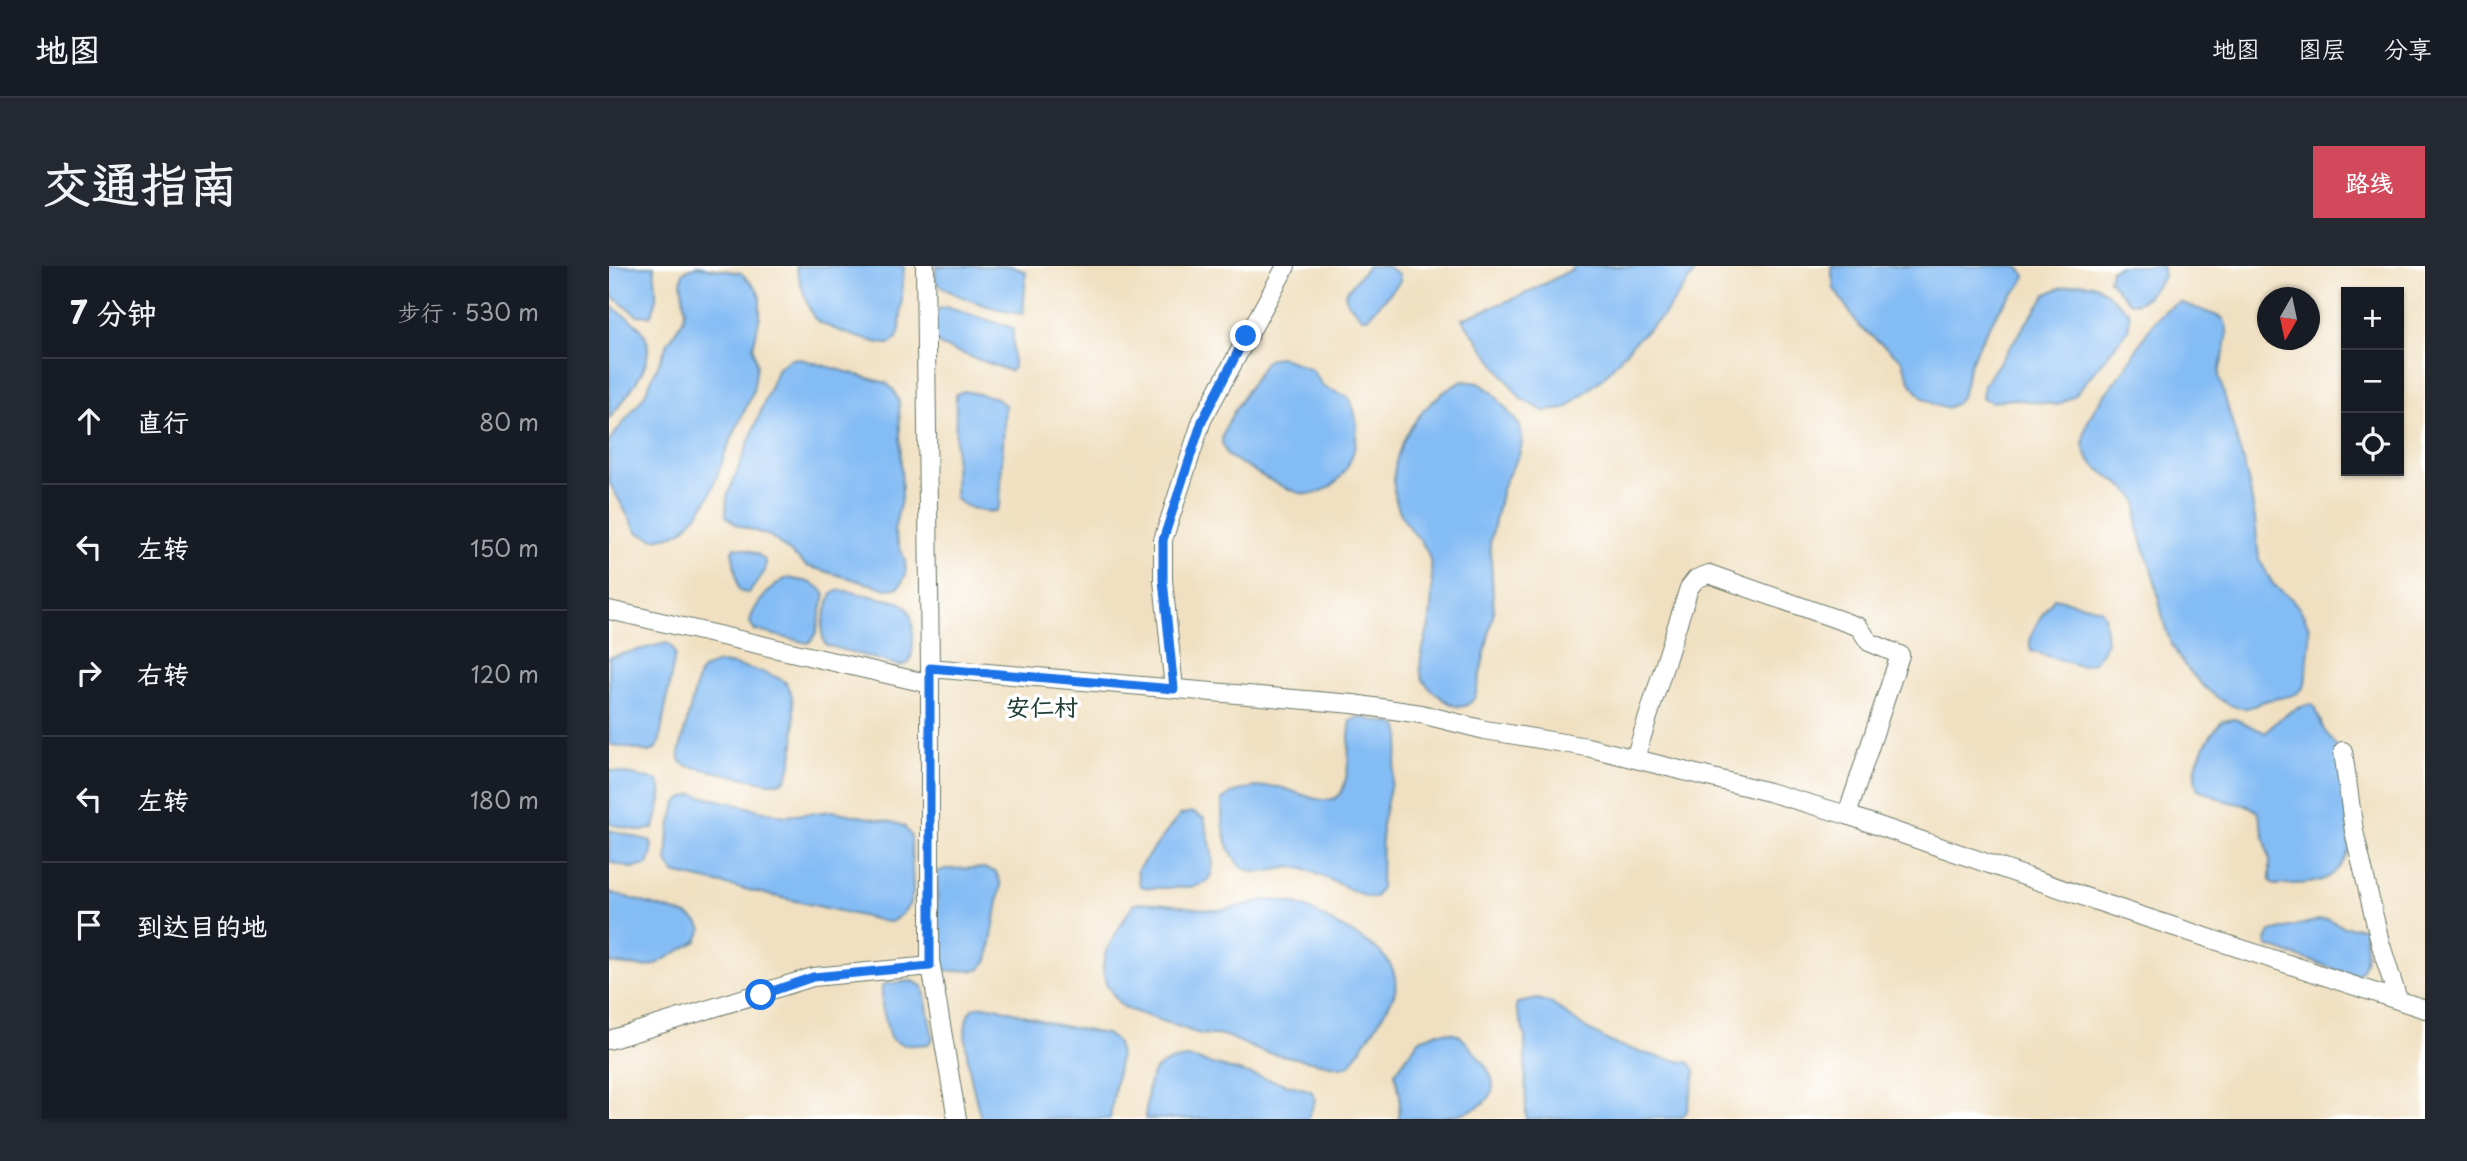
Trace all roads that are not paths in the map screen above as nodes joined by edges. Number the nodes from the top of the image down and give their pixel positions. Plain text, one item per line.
1 (925, 266) edge
2 (1286, 266) edge
3 (609, 610) edge
4 (930, 676) junction
5 (1174, 689) junction
6 (2343, 751) dead end
7 (1635, 758) junction
8 (1847, 815) junction
9 (930, 966) junction
10 (2398, 1000) junction
11 (2425, 1009) edge
12 (609, 1040) edge
13 (957, 1119) edge

1 - 4 street
2 - 5 street
3 - 4 street
4 - 5 street
4 - 9 street
5 - 7 street
6 - 10 street
7 - 8 street
7 - 8 street
8 - 10 street
9 - 12 street
9 - 13 street
10 - 11 street

